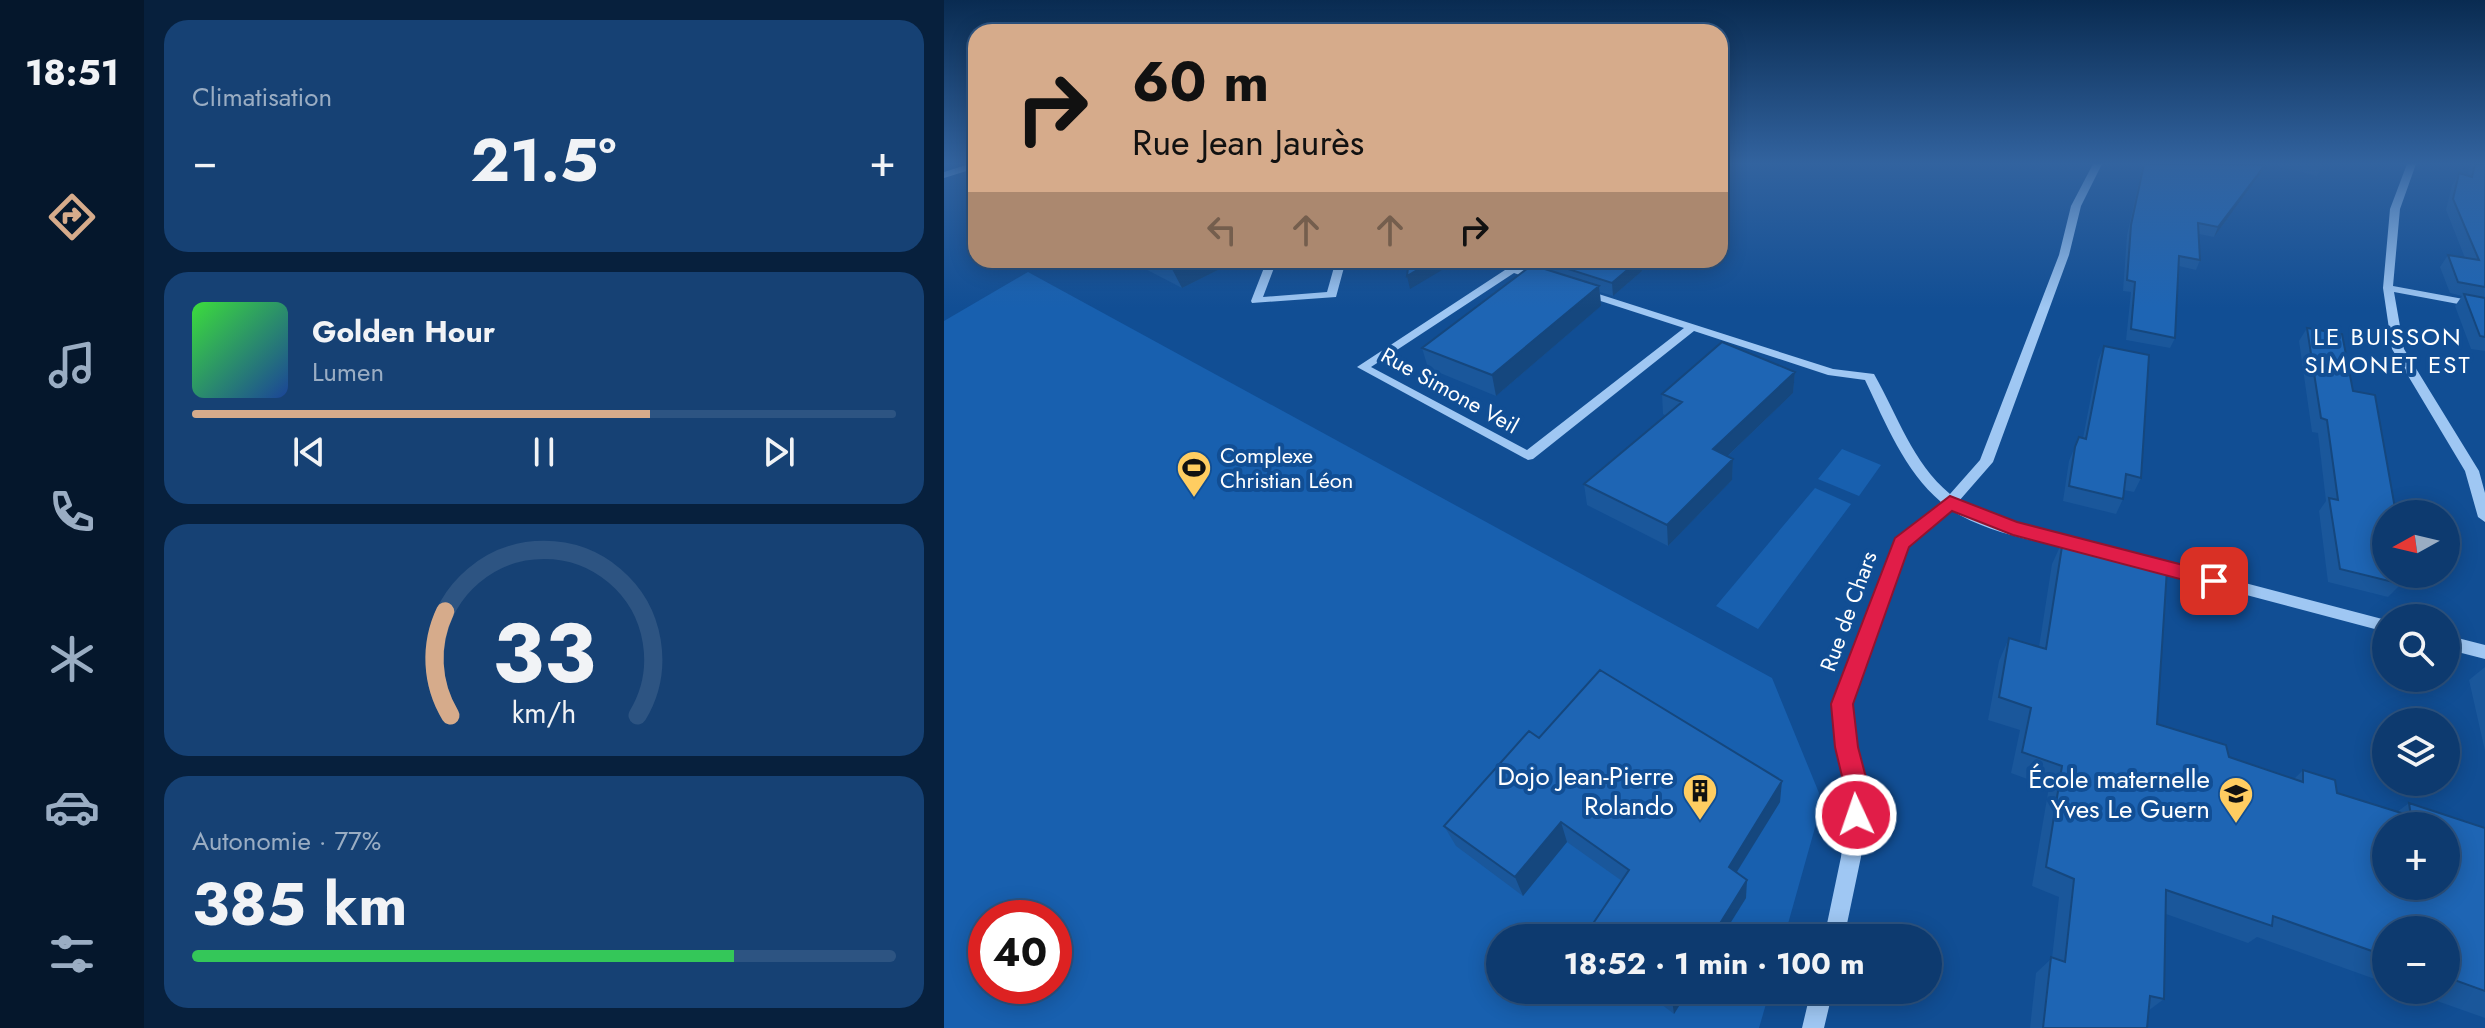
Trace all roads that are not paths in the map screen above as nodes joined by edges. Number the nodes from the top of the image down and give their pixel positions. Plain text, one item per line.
1 (2075, 212) edge
2 (2395, 212) edge
3 (1269, 268) edge
4 (1339, 268) edge
5 (1509, 268) edge
6 (1512, 270) junction
7 (1557, 284) edge
8 (2388, 288) junction
9 (1572, 289) edge
10 (2485, 306) edge
11 (1693, 327) junction
12 (2479, 473) edge
13 (1950, 503) junction
14 (2485, 517) edge
15 (2372, 622) edge
16 (2460, 646) edge
17 (2485, 652) edge
18 (1837, 924) edge
19 (1819, 1004) edge
20 (1813, 1028) edge

1 - 13 street, Rue de Chars
2 - 8 street
3 - 4 street
5 - 6 street
6 - 7 street
6 - 11 street, Rue Simone Veil
8 - 10 street
8 - 12 street
9 - 11 street
11 - 13 street
12 - 14 street
13 - 15 street
13 - 18 street, Rue de Chars
16 - 17 street
19 - 20 street

